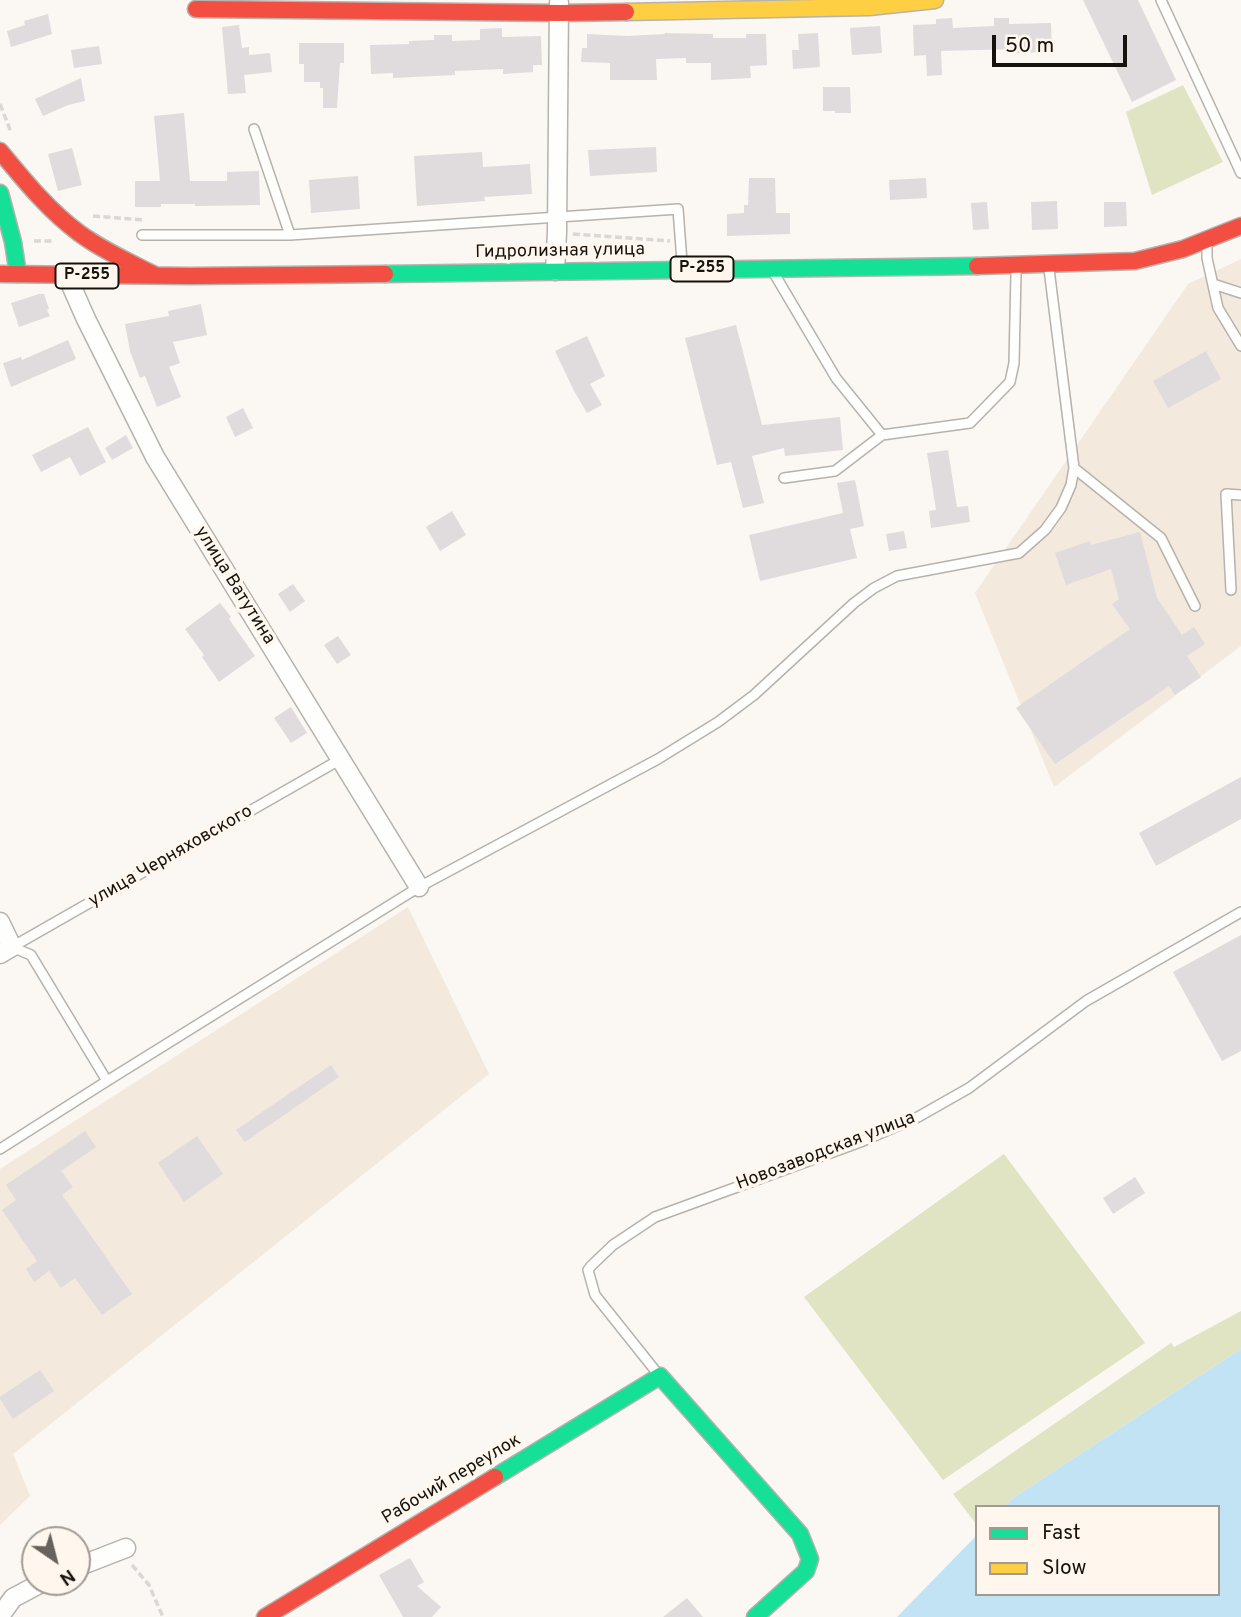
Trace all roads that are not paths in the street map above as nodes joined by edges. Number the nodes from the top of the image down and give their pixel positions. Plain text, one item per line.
1 (935, 0) edge
2 (1161, 0) edge
3 (559, 6) edge
4 (196, 9) dead end
5 (254, 129) dead end
6 (0, 150) edge
7 (1241, 173) edge
8 (0, 193) edge
9 (557, 225) junction
10 (1241, 226) edge
11 (142, 235) dead end
12 (290, 235) junction
13 (1207, 240) junction
14 (1048, 264) junction
15 (1016, 266) junction
16 (771, 268) junction
17 (683, 270) junction
18 (555, 271) junction
19 (0, 274) edge
20 (18, 274) junction
21 (67, 276) junction
22 (156, 276) junction
23 (1213, 284) junction
24 (1241, 292) edge
25 (1241, 346) edge
26 (882, 435) junction
27 (1074, 468) junction
28 (783, 478) dead end
29 (1241, 495) edge
30 (1231, 590) dead end
31 (1195, 606) dead end
32 (341, 760) junction
33 (419, 887) junction
34 (1241, 912) edge
35 (0, 922) edge
36 (6, 951) edge
37 (107, 1081) junction
38 (0, 1149) edge
39 (660, 1376) junction
40 (123, 1549) road end
41 (91, 1562) edge
42 (21, 1594) edge
43 (0, 1615) edge
44 (265, 1617) edge
45 (755, 1617) edge

1 - 3 main road
2 - 7 lane
3 - 4 main road
3 - 9 street
5 - 12 lane
6 - 22 main road
8 - 20 main road
9 - 12 lane
9 - 17 lane
9 - 18 street
10 - 13 main road, Гидролизная улица / Р-255
11 - 12 lane
13 - 14 main road, Гидролизная улица / Р-255
13 - 23 lane
14 - 15 main road, Гидролизная улица / Р-255
14 - 27 lane
15 - 16 main road, Гидролизная улица / Р-255
15 - 26 lane
16 - 17 main road, Гидролизная улица / Р-255
16 - 26 lane
17 - 18 main road, Гидролизная улица / Р-255
18 - 22 main road, Гидролизная улица / Р-255
19 - 20 main road, Гидролизная улица / Р-255
20 - 21 main road, Гидролизная улица / Р-255
21 - 22 main road, Гидролизная улица / Р-255
21 - 32 street, улица Ватутина
23 - 24 lane
23 - 25 lane
26 - 28 lane
27 - 31 lane
27 - 33 lane
29 - 30 lane
32 - 33 street, улица Ватутина
32 - 36 lane, улица Черняховского
33 - 37 lane
34 - 39 lane, Новозаводская улица
35 - 36 street
36 - 37 lane
37 - 38 lane
39 - 44 main road, Рабочий переулок
39 - 45 main road
40 - 41 street
42 - 43 street

